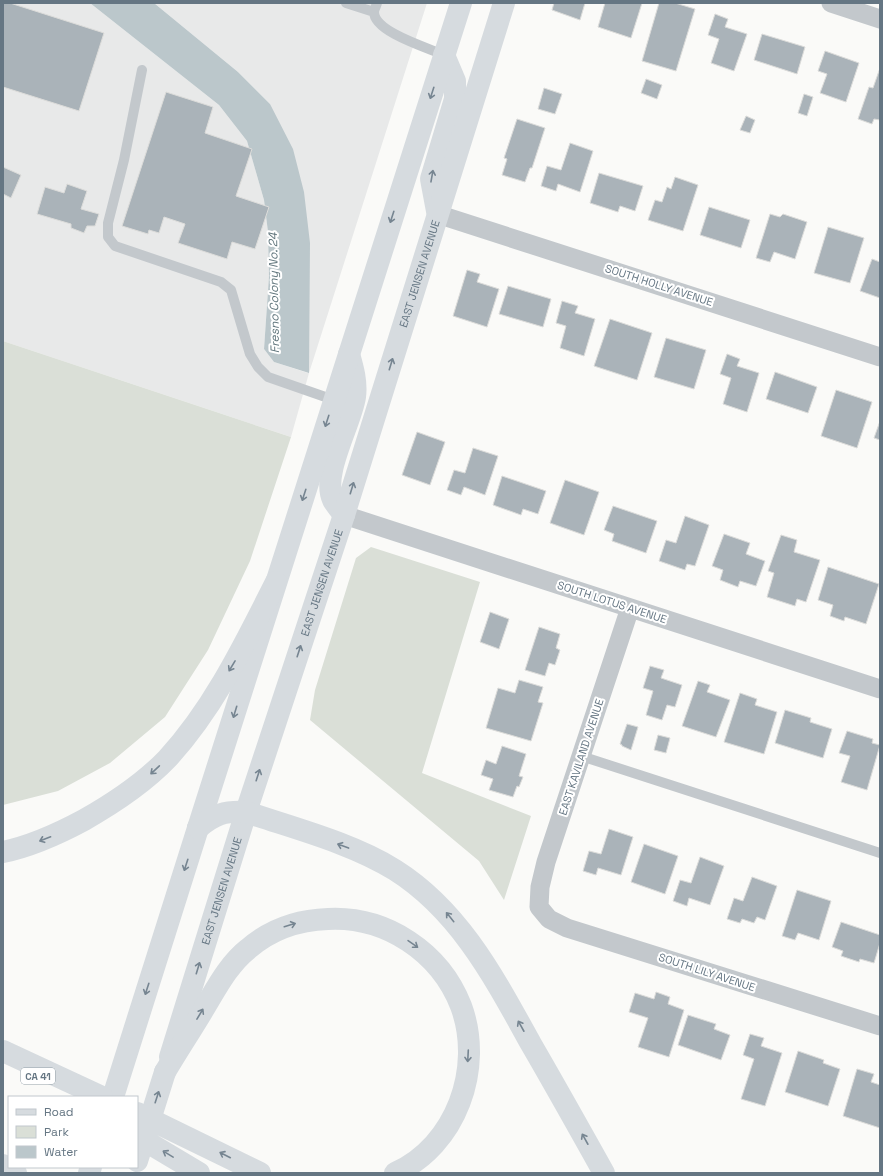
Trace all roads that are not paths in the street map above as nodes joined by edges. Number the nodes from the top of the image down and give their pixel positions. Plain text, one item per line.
1 (346, 3) edge
2 (461, 3) edge
3 (504, 3) edge
4 (831, 3) edge
5 (376, 7) edge
6 (880, 19) edge
7 (444, 55) junction
8 (142, 70) dead end
9 (437, 214) junction
10 (348, 353) junction
11 (880, 357) edge
12 (334, 400) junction
13 (344, 515) junction
14 (276, 582) junction
15 (630, 608) junction
16 (880, 690) edge
17 (582, 756) junction
18 (246, 812) junction
19 (198, 828) junction
20 (3, 852) edge
21 (880, 853) edge
22 (539, 907) joint
23 (880, 1026) edge
24 (3, 1051) edge
25 (3, 1055) edge
26 (165, 1072) junction
27 (71, 1096) edge
28 (100, 1096) edge
29 (113, 1096) edge
30 (138, 1113) edge
31 (138, 1137) edge
32 (138, 1158) edge
33 (3, 1165) edge
34 (16, 1173) edge
35 (198, 1173) edge
36 (260, 1173) edge
37 (395, 1173) edge
38 (604, 1173) edge

1 - 5 lane
2 - 7 main road
3 - 9 main road, EAST JENSEN AVENUE
4 - 6 street
5 - 7 lane
9 -> 7 main road
7 -> 10 main road
8 - 12 lane
9 - 11 street, SOUTH HOLLY AVENUE
13 -> 9 main road, EAST JENSEN AVENUE
10 - 12 main road
10 - 13 main road
12 -> 14 main road
13 - 15 street, SOUTH LOTUS AVENUE
18 -> 13 main road, EAST JENSEN AVENUE
14 -> 19 main road
14 -> 20 main road
15 - 16 street, SOUTH LOTUS AVENUE
15 - 17 street, EAST KAVILAND AVENUE
17 - 21 lane
17 - 22 street, EAST KAVILAND AVENUE
18 - 19 main road
26 -> 18 main road, EAST JENSEN AVENUE
38 -> 18 main road
19 -> 29 main road
22 - 23 street, SOUTH LILY AVENUE
24 - 28 main road
25 - 27 main road, CA 41
32 -> 26 main road, EAST JENSEN AVENUE
26 -> 37 main road
36 -> 30 main road
35 -> 31 main road
33 - 34 main road

